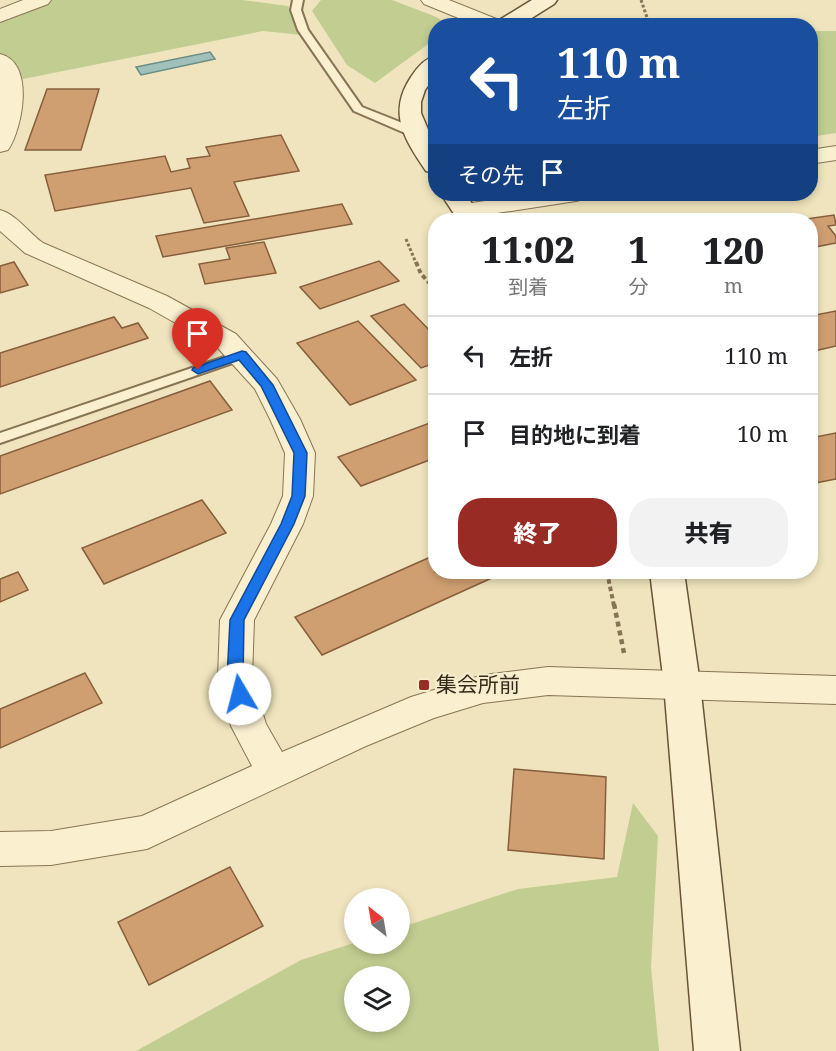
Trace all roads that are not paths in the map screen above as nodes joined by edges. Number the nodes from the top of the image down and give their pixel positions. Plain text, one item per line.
1 (41, 0) edge
2 (298, 0) edge
3 (430, 0) edge
4 (547, 0) edge
5 (0, 16) edge
6 (476, 18) edge
7 (517, 18) edge
8 (0, 60) edge
9 (428, 70) edge
10 (416, 133) junction
11 (0, 146) edge
12 (836, 153) edge
13 (428, 154) edge
14 (818, 156) edge
15 (520, 201) edge
16 (463, 208) edge
17 (0, 217) edge
18 (242, 355) junction
19 (0, 438) edge
20 (668, 579) edge
21 (682, 684) junction
22 (836, 690) edge
23 (274, 771) junction
24 (0, 849) edge
25 (717, 1051) edge

1 - 5 street
2 - 10 lane
3 - 6 street
4 - 7 street
8 - 11 street
9 - 10 street
10 - 13 street
12 - 14 street
15 - 16 street
17 - 18 street
18 - 19 lane
18 - 23 street
20 - 21 street
21 - 22 street
21 - 23 street
21 - 25 street
23 - 24 street

